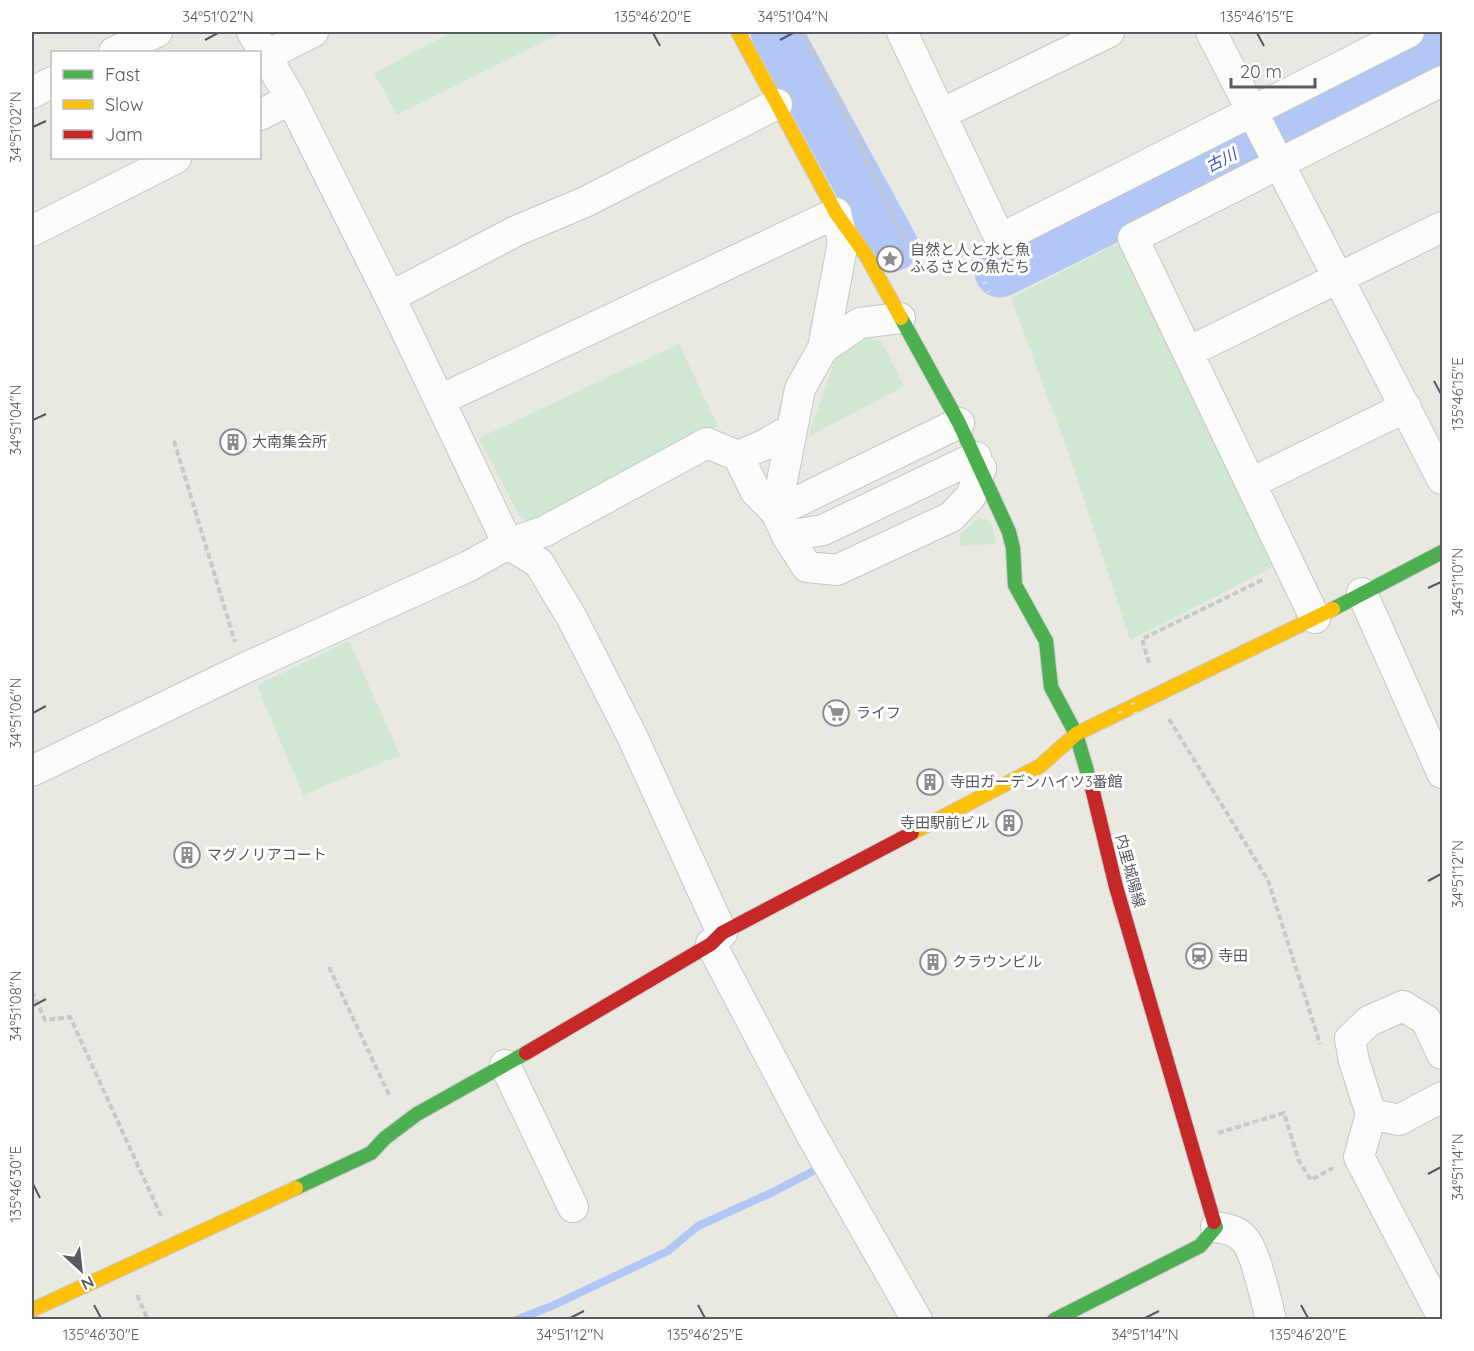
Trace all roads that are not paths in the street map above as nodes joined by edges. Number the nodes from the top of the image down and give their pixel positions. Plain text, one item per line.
1 (157, 32) edge
2 (313, 32) edge
3 (738, 32) edge
4 (902, 32) edge
5 (1109, 32) edge
6 (1211, 32) edge
7 (1409, 32) edge
8 (260, 43) edge
9 (116, 51) edge
10 (1443, 81) edge
11 (51, 83) edge
12 (32, 93) edge
13 (291, 99) junction
14 (777, 105) junction
15 (1252, 111) junction
16 (261, 114) edge
17 (940, 114) junction
18 (174, 159) edge
19 (1279, 163) junction
20 (836, 213) junction
21 (1443, 227) edge
22 (32, 231) edge
23 (1339, 278) junction
24 (390, 297) junction
25 (900, 318) junction
26 (823, 348) junction
27 (1188, 352) junction
28 (440, 400) junction
29 (1406, 407) junction
30 (959, 423) junction
31 (792, 429) junction
32 (738, 456) junction
33 (979, 463) junction
34 (1443, 480) edge
35 (1251, 483) junction
36 (782, 524) junction
37 (508, 544) junction
38 (1443, 552) edge
39 (1362, 593) junction
40 (1315, 618) junction
41 (1076, 734) junction
42 (32, 771) edge
43 (1443, 773) edge
44 (716, 939) junction
45 (1443, 1054) edge
46 (505, 1065) junction
47 (1443, 1097) edge
48 (1371, 1114) junction
49 (573, 1207) dead end
50 (1216, 1227) junction
51 (32, 1310) edge
52 (1443, 1316) edge
53 (917, 1320) edge
54 (1054, 1320) edge
55 (1271, 1320) edge

1 - 9 street
2 - 8 street
3 - 14 street, 内里城陽線
4 - 17 street
5 - 17 street
6 - 15 street
7 - 15 street
8 - 13 street
10 - 19 street
11 - 12 street
13 - 16 street
13 - 24 street
14 - 20 street, 内里城陽線
14 - 24 street
15 - 17 street
15 - 19 street
18 - 22 street
19 - 23 street
19 - 27 street
20 - 25 street, 内里城陽線
20 - 26 street
20 - 28 street
21 - 23 street
23 - 27 street
23 - 29 street
24 - 28 street
25 - 26 street
25 - 30 street, 内里城陽線
26 - 31 street
27 - 35 street
28 - 37 street
29 - 34 street
29 - 35 street
30 - 33 street, 内里城陽線
30 - 36 street
31 - 32 street
31 - 36 street
32 - 36 street
32 - 37 street
33 - 36 street
33 - 36 street
33 - 41 street, 内里城陽線
35 - 40 street
37 - 42 street
37 - 44 street
38 - 39 street
39 - 40 street
39 - 43 street
40 - 41 street
41 - 44 street
41 - 50 street, 内里城陽線
44 - 46 street
44 - 53 street
45 - 48 street
46 - 49 street
46 - 51 street
47 - 48 street
48 - 52 street
50 - 54 street
50 - 55 street

